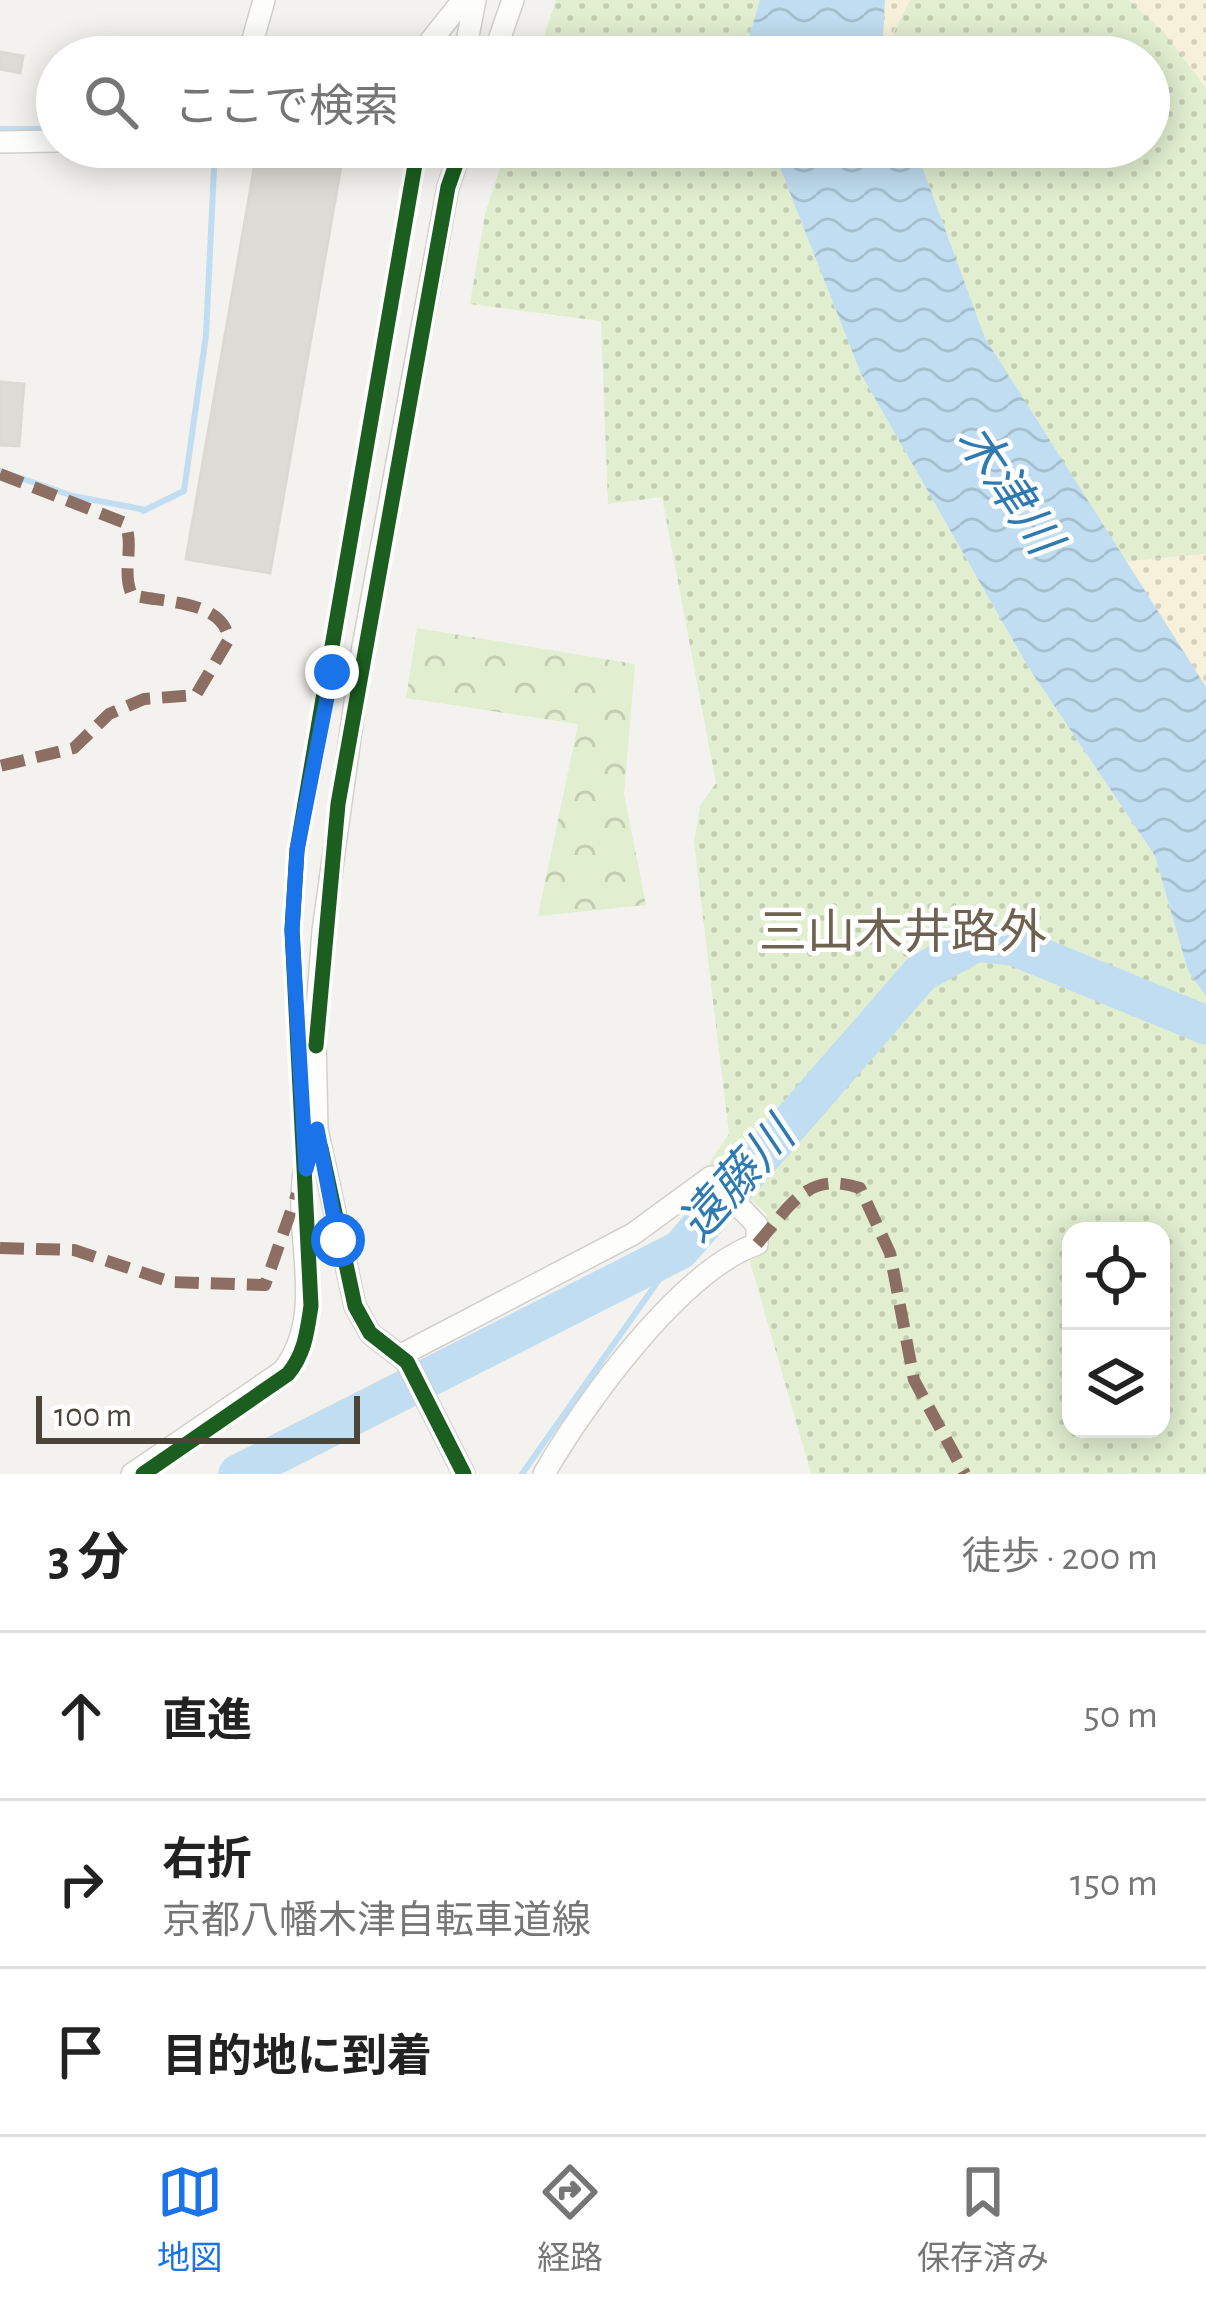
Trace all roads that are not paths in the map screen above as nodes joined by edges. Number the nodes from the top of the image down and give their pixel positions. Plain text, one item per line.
1 (264, 0) edge
2 (463, 0) edge
3 (475, 0) edge
4 (513, 0) edge
5 (254, 36) edge
6 (435, 36) edge
7 (468, 36) edge
8 (501, 36) edge
9 (36, 141) edge
10 (0, 142) edge
11 (449, 168) edge
12 (455, 168) edge
13 (448, 187) junction
14 (317, 1129) junction
15 (401, 1354) junction
16 (132, 1474) edge
17 (464, 1474) edge
18 (544, 1474) edge

1 - 5 street
2 - 6 street
3 - 7 street
4 - 8 street
9 - 10 street
11 - 13 street
12 - 13 street
13 - 14 street
14 - 15 street
14 - 16 street
15 - 17 street
15 - 18 street

